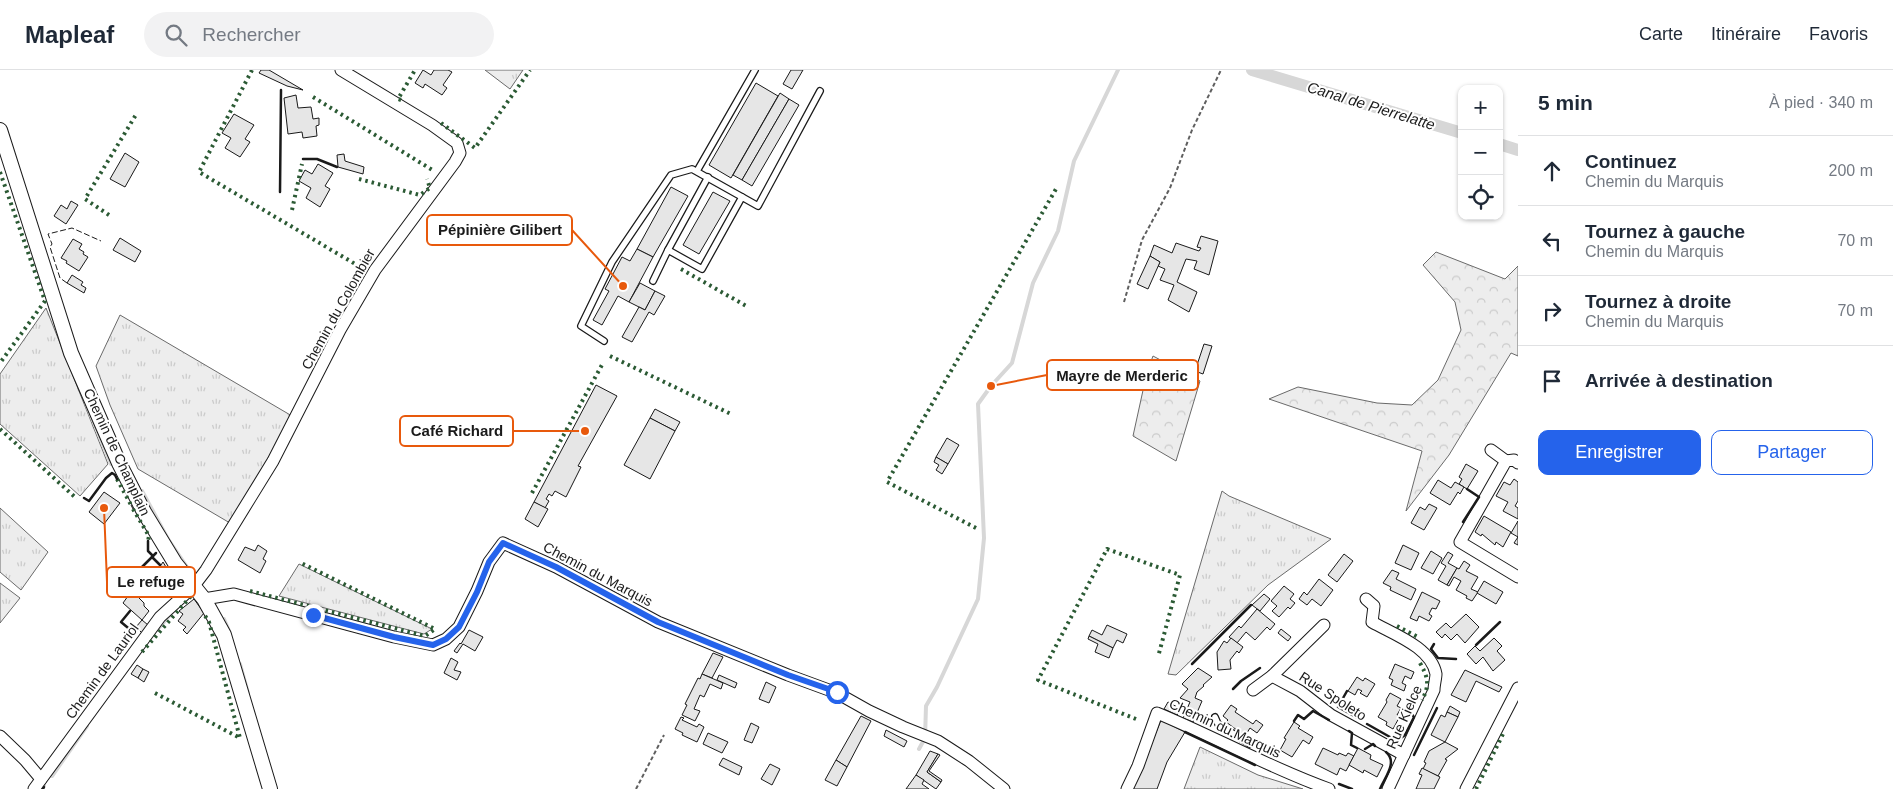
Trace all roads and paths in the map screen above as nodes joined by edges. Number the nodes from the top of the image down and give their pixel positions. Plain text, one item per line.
1 (342, 70) edge
2 (755, 70) edge
3 (1221, 70) edge
4 (820, 91) dead end
5 (0, 130) edge
6 (697, 171) junction
7 (708, 178) junction
8 (742, 197) junction
9 (668, 250) junction
10 (653, 281) dead end
11 (1124, 302) dead end
12 (604, 341) dead end
13 (1491, 450) dead end
14 (1512, 462) edge
15 (1518, 577) edge
16 (193, 587) junction
17 (204, 599) junction
18 (1366, 600) dead end
19 (1324, 625) dead end
20 (1272, 676) junction
21 (1253, 690) dead end
22 (1517, 691) edge
23 (1216, 717) dead end
24 (664, 735) dead end
25 (0, 736) edge
26 (1250, 744) dead end
27 (1404, 755) junction
28 (41, 779) junction
29 (34, 789) edge
30 (270, 789) edge
31 (636, 789) edge
32 (1004, 789) edge
33 (1127, 789) edge
34 (1329, 789) edge
35 (1388, 789) edge
36 (1466, 789) edge

1 - 16 street, Chemin du Colombier
2 - 6 lane
3 - 11 path
4 - 8 lane
5 - 16 street, Chemin de Champlain
6 - 7 lane
6 - 12 lane
7 - 8 lane
7 - 9 lane
8 - 9 lane
9 - 10 lane
13 - 14 street
14 - 15 street
16 - 17 street, Chemin de Champlain
16 - 28 street, Chemin de Lauriol
17 - 30 street, Chemin de Champlain
17 - 32 street, Chemin du Marquis
18 - 27 street, Rue Kielce
19 - 20 street
20 - 21 street
20 - 27 street, Rue Spoleto
22 - 36 street
23 - 26 lane
24 - 31 path
25 - 28 street
27 - 35 street, Rue Kielce
28 - 29 street, Chemin de Lauriol
33 - 34 street, Chemin du Marquis

